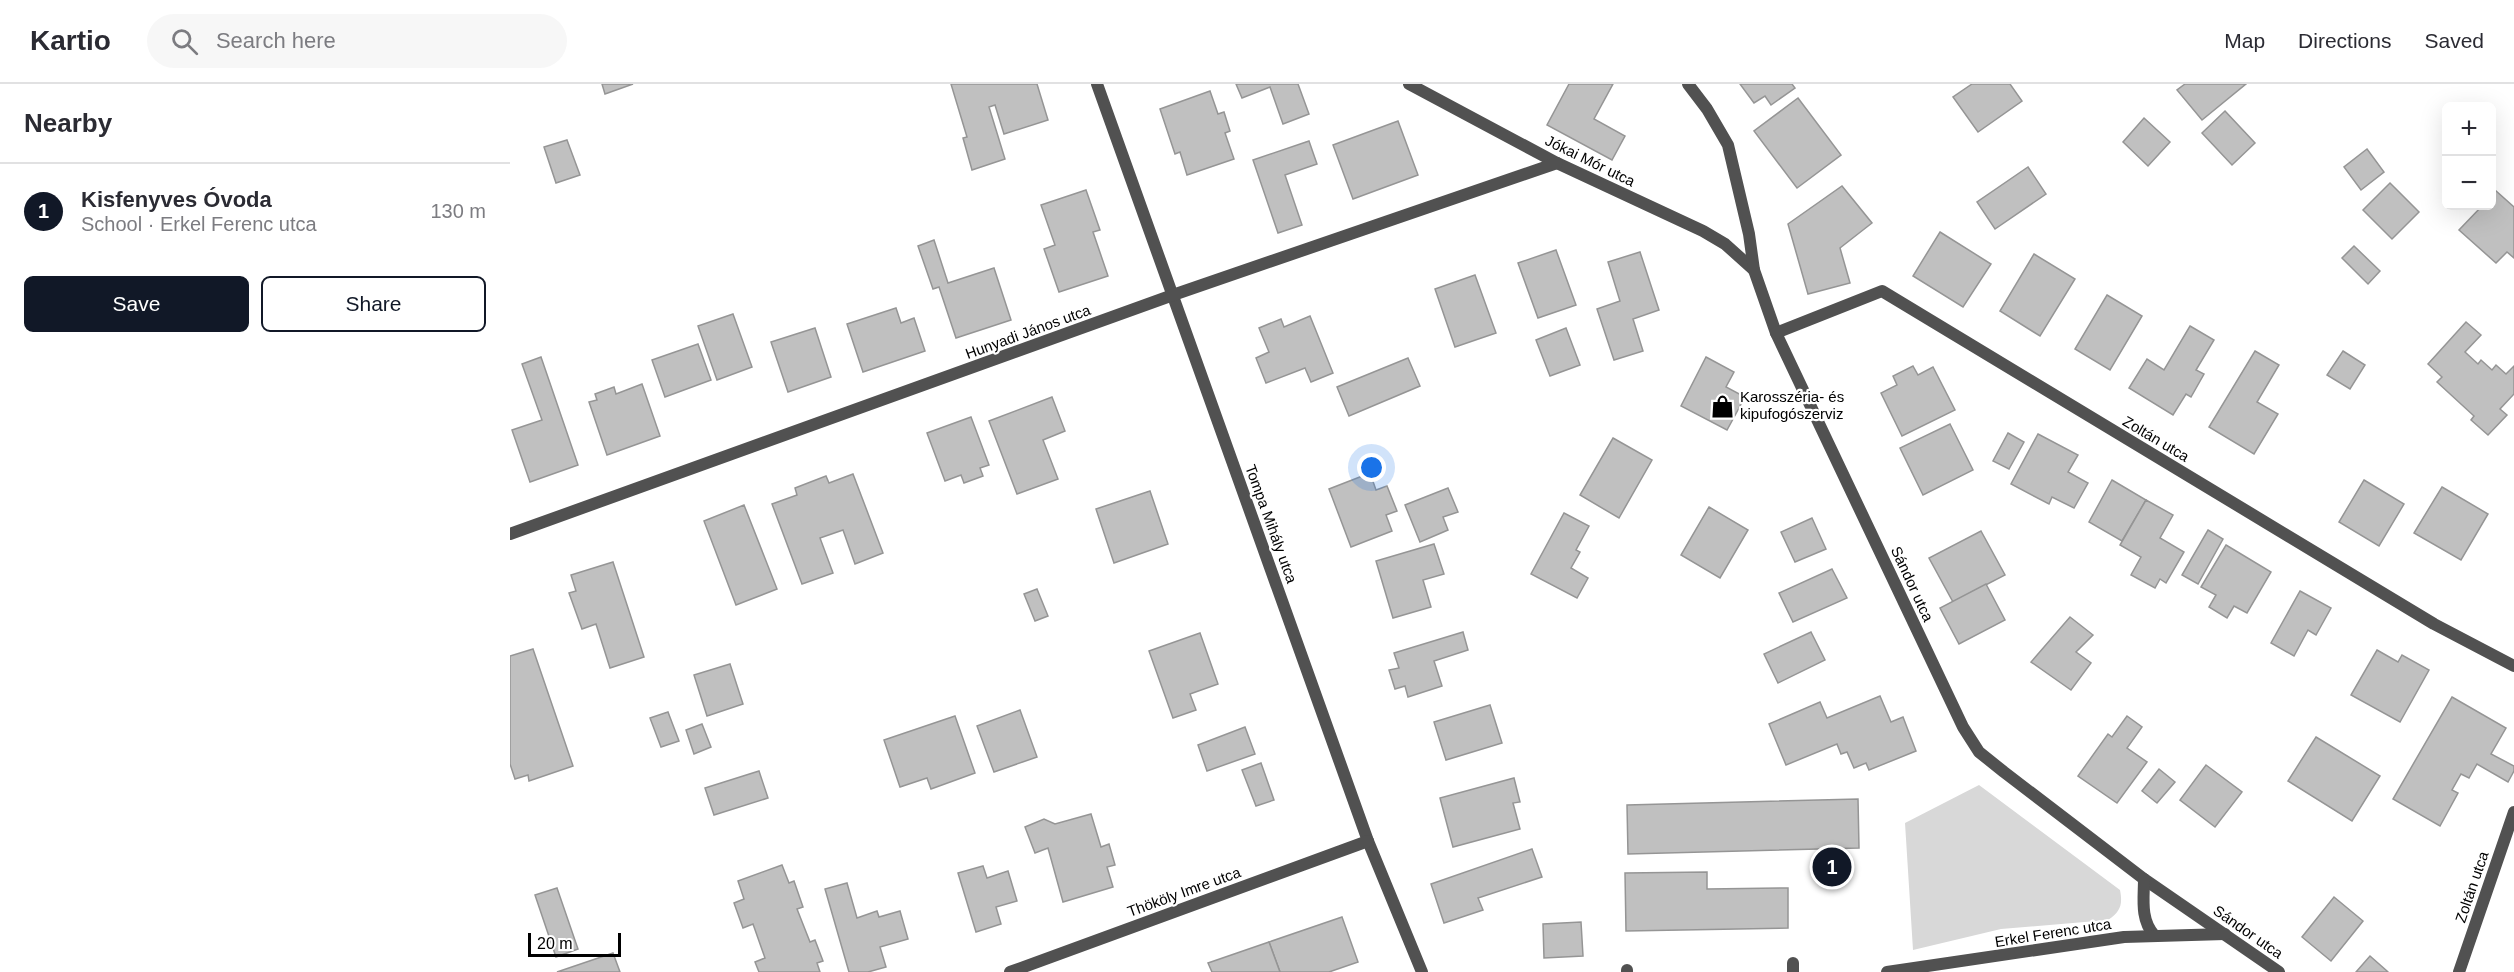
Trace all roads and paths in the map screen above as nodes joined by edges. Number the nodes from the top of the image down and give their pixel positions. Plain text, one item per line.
1 (1097, 84) edge
2 (1409, 84) edge
3 (1688, 84) edge
4 (1557, 163) junction
5 (1755, 270) junction
6 (1173, 295) junction
7 (1776, 333) junction
8 (510, 534) edge
9 (2514, 666) edge
10 (2514, 812) edge
11 (1368, 841) junction
12 (2144, 879) junction
13 (2225, 934) junction
14 (2154, 935) junction
15 (1010, 972) edge
16 (1422, 972) edge
17 (1887, 972) edge
18 (2279, 972) edge
19 (2459, 972) edge

1 - 6 street, Tompa Mihály utca
2 - 4 street, Jókai Mór utca
3 - 5 street, Sándor utca
4 - 5 street, Jókai Mór utca
4 - 6 street, Hunyadi János utca
5 - 7 street, Sándor utca
6 - 8 street, Hunyadi János utca
6 - 11 street, Tompa Mihály utca
7 - 9 street, Zoltán utca
7 - 12 street, Sándor utca
10 - 19 street, Zoltán utca
11 - 15 street, Thököly Imre utca
11 - 16 street, Tompa Mihály utca
12 - 13 street, Sándor utca
12 - 14 street
13 - 14 street, Erkel Ferenc utca
13 - 18 street, Sándor utca
14 - 17 street, Erkel Ferenc utca

